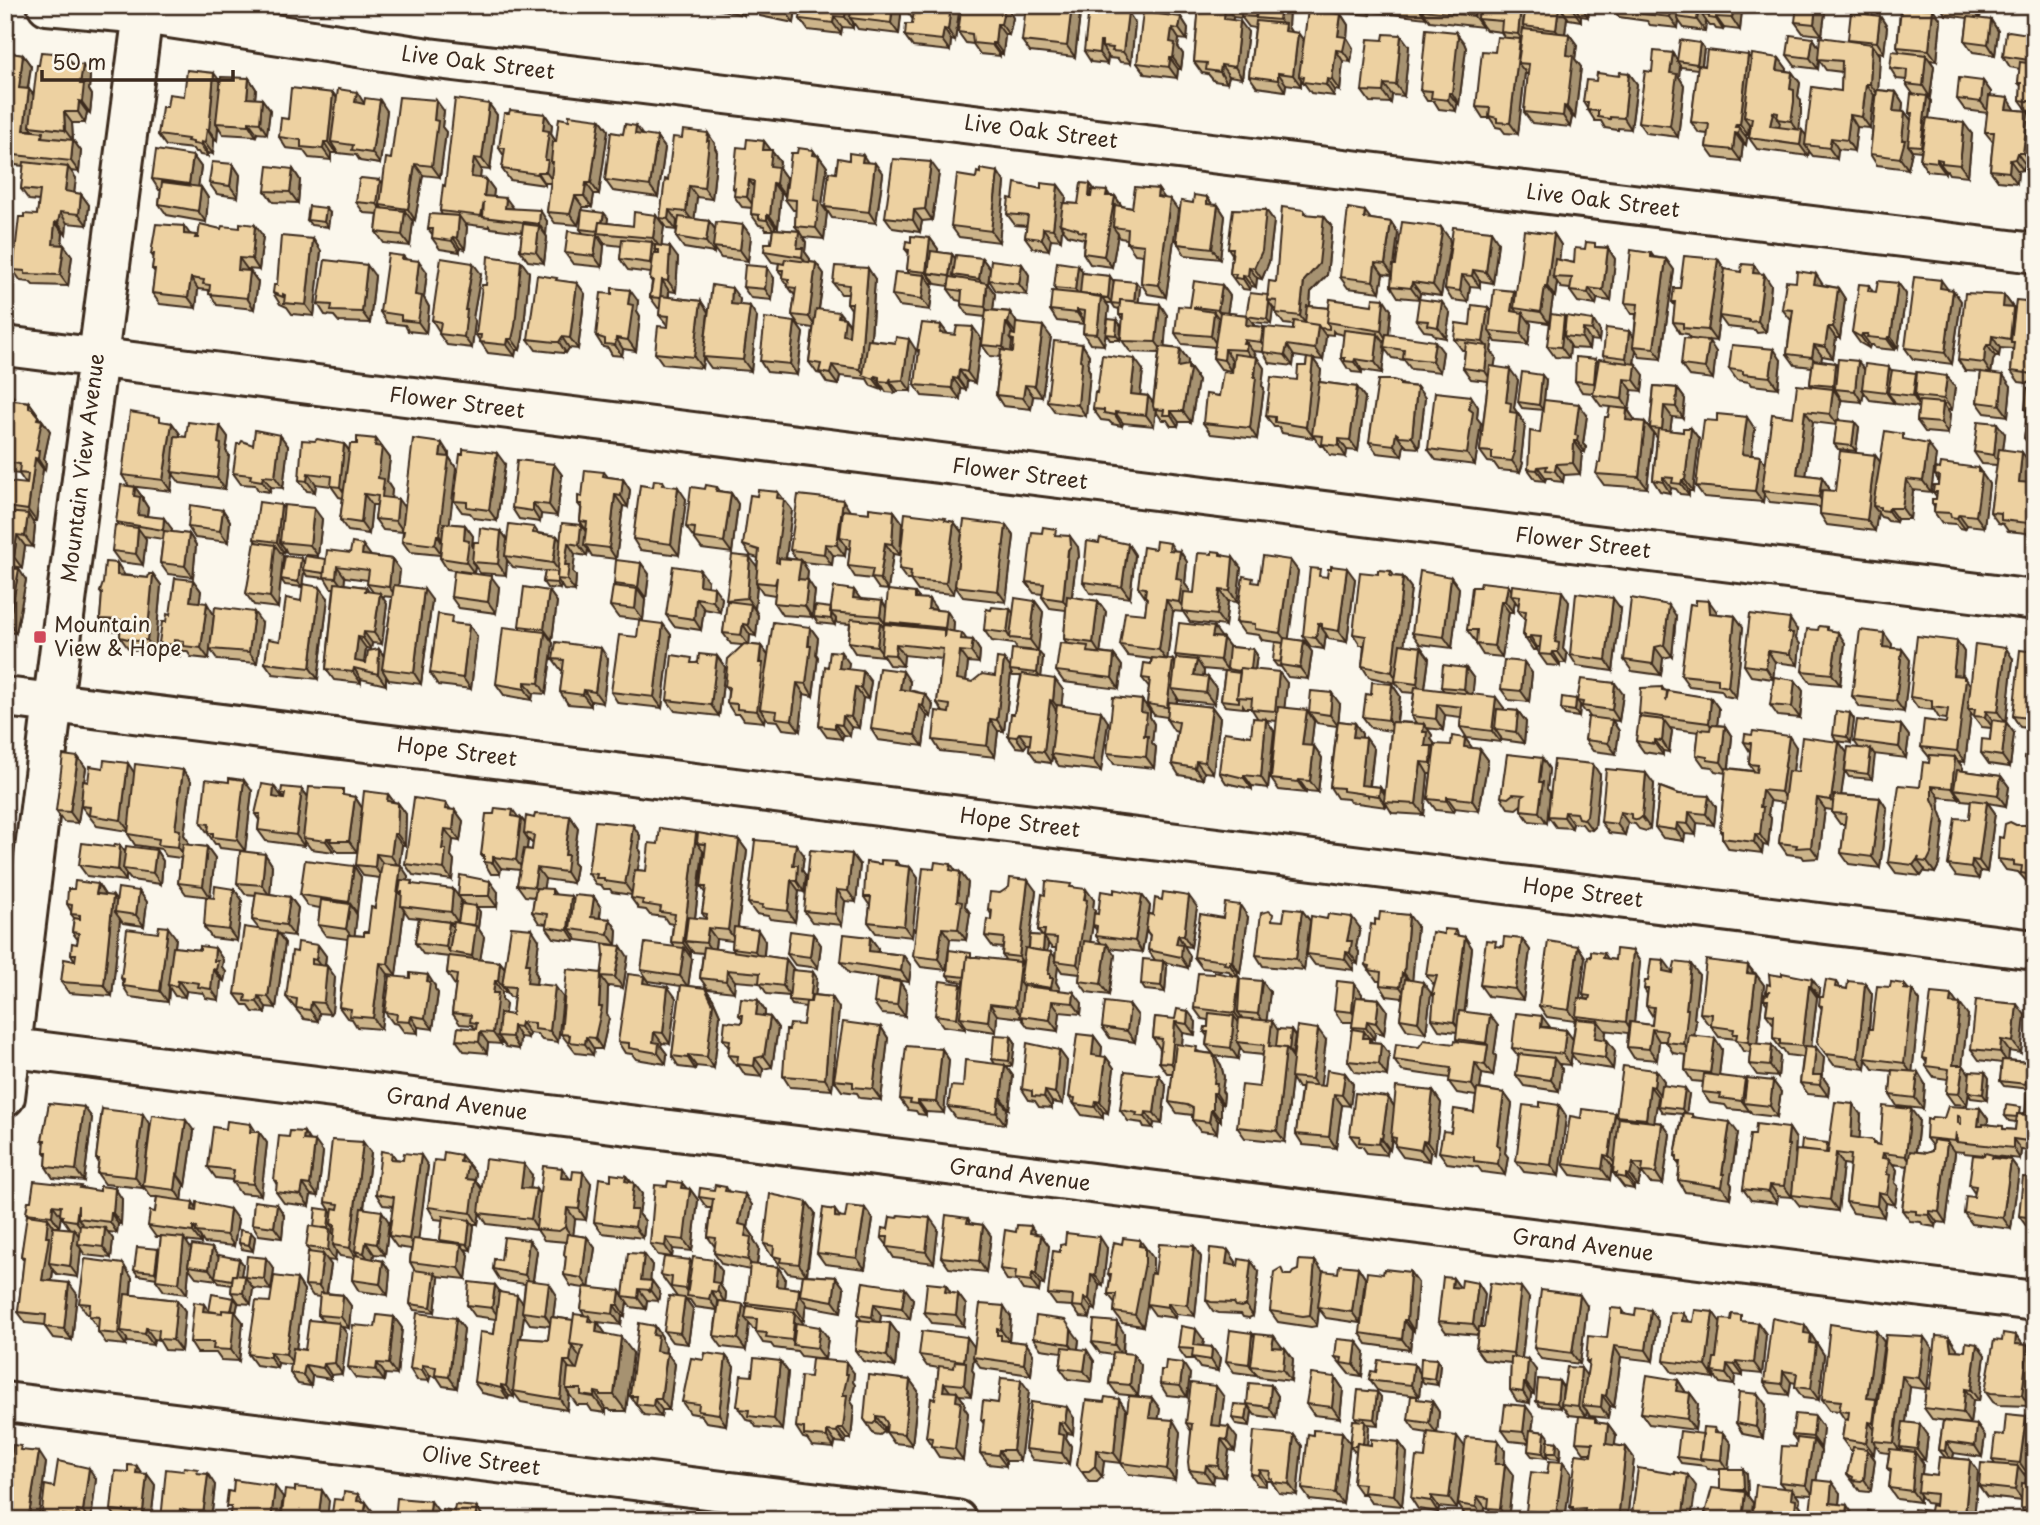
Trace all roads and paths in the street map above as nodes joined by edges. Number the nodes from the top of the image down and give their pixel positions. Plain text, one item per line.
1 (47, 5) edge
2 (144, 10) edge
3 (2035, 253) edge
4 (5, 346) edge
5 (97, 358) junction
6 (2035, 600) edge
7 (5, 697) edge
8 (53, 701) junction
9 (2035, 950) edge
10 (8, 1047) edge
11 (5, 1097) edge
12 (2035, 1301) edge
13 (5, 1402) edge
14 (957, 1520) edge

1 - 2 street, Live Oak Street
2 - 3 street, Live Oak Street
2 - 5 street, Mountain View Avenue
4 - 5 street, Flower Street
5 - 6 street, Flower Street
5 - 8 street, Mountain View Avenue
7 - 8 street, Hope Street
8 - 9 street, Hope Street
8 - 10 street, Mountain View Avenue
10 - 11 street, Mountain View Avenue
10 - 12 street, Grand Avenue
13 - 14 street, Olive Street

